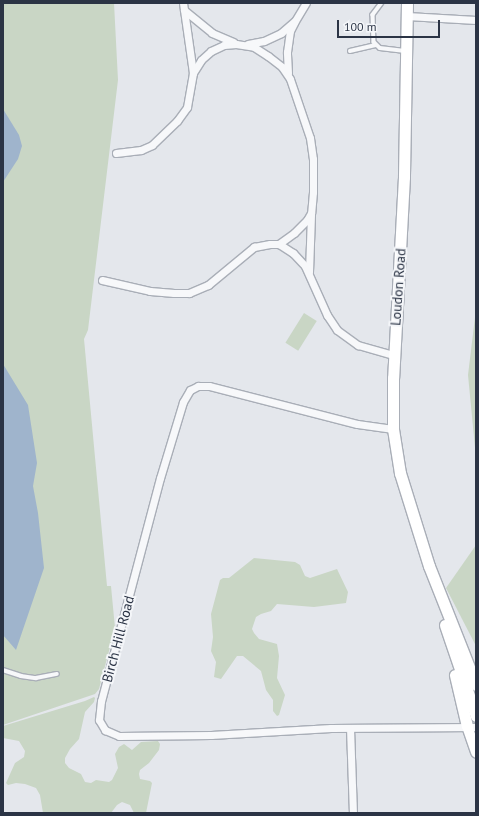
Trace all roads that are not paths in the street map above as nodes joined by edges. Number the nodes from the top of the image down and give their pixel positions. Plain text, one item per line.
1 (306, 3) edge
2 (382, 3) edge
3 (407, 3) edge
4 (184, 6) edge
5 (407, 16) junction
6 (476, 20) edge
7 (295, 21) junction
8 (241, 44) junction
9 (375, 45) junction
10 (350, 51) dead end
11 (406, 51) junction
12 (193, 73) junction
13 (290, 79) junction
14 (116, 153) dead end
15 (311, 213) junction
16 (279, 244) junction
17 (310, 274) junction
18 (102, 280) dead end
19 (394, 355) junction
20 (393, 429) junction
21 (429, 566) junction
22 (446, 630) junction
23 (3, 670) edge
24 (57, 674) dead end
25 (476, 685) edge
26 (476, 716) edge
27 (472, 726) edge
28 (350, 728) junction
29 (476, 752) edge
30 (353, 813) edge

1 - 7 street
2 - 9 lane
3 - 5 main road, Loudon Road
4 - 8 street
4 - 12 street
5 - 6 street
5 - 11 main road, Loudon Road
7 - 8 street
7 - 13 street
8 - 12 street
8 - 13 street
9 - 10 lane
9 - 11 lane
11 - 19 main road, Loudon Road
12 - 14 street
13 - 15 street
15 - 16 street
15 - 17 street
16 - 17 street
16 - 18 street
17 - 19 street
19 - 20 main road, Loudon Road
20 - 21 main road, Loudon Road
20 - 28 street, Birch Hill Road
21 - 22 main road
21 - 25 main road
22 - 26 main road
22 - 27 main road
23 - 24 lane
27 - 28 street, Birch Hill Road
27 - 29 main road
28 - 30 street

